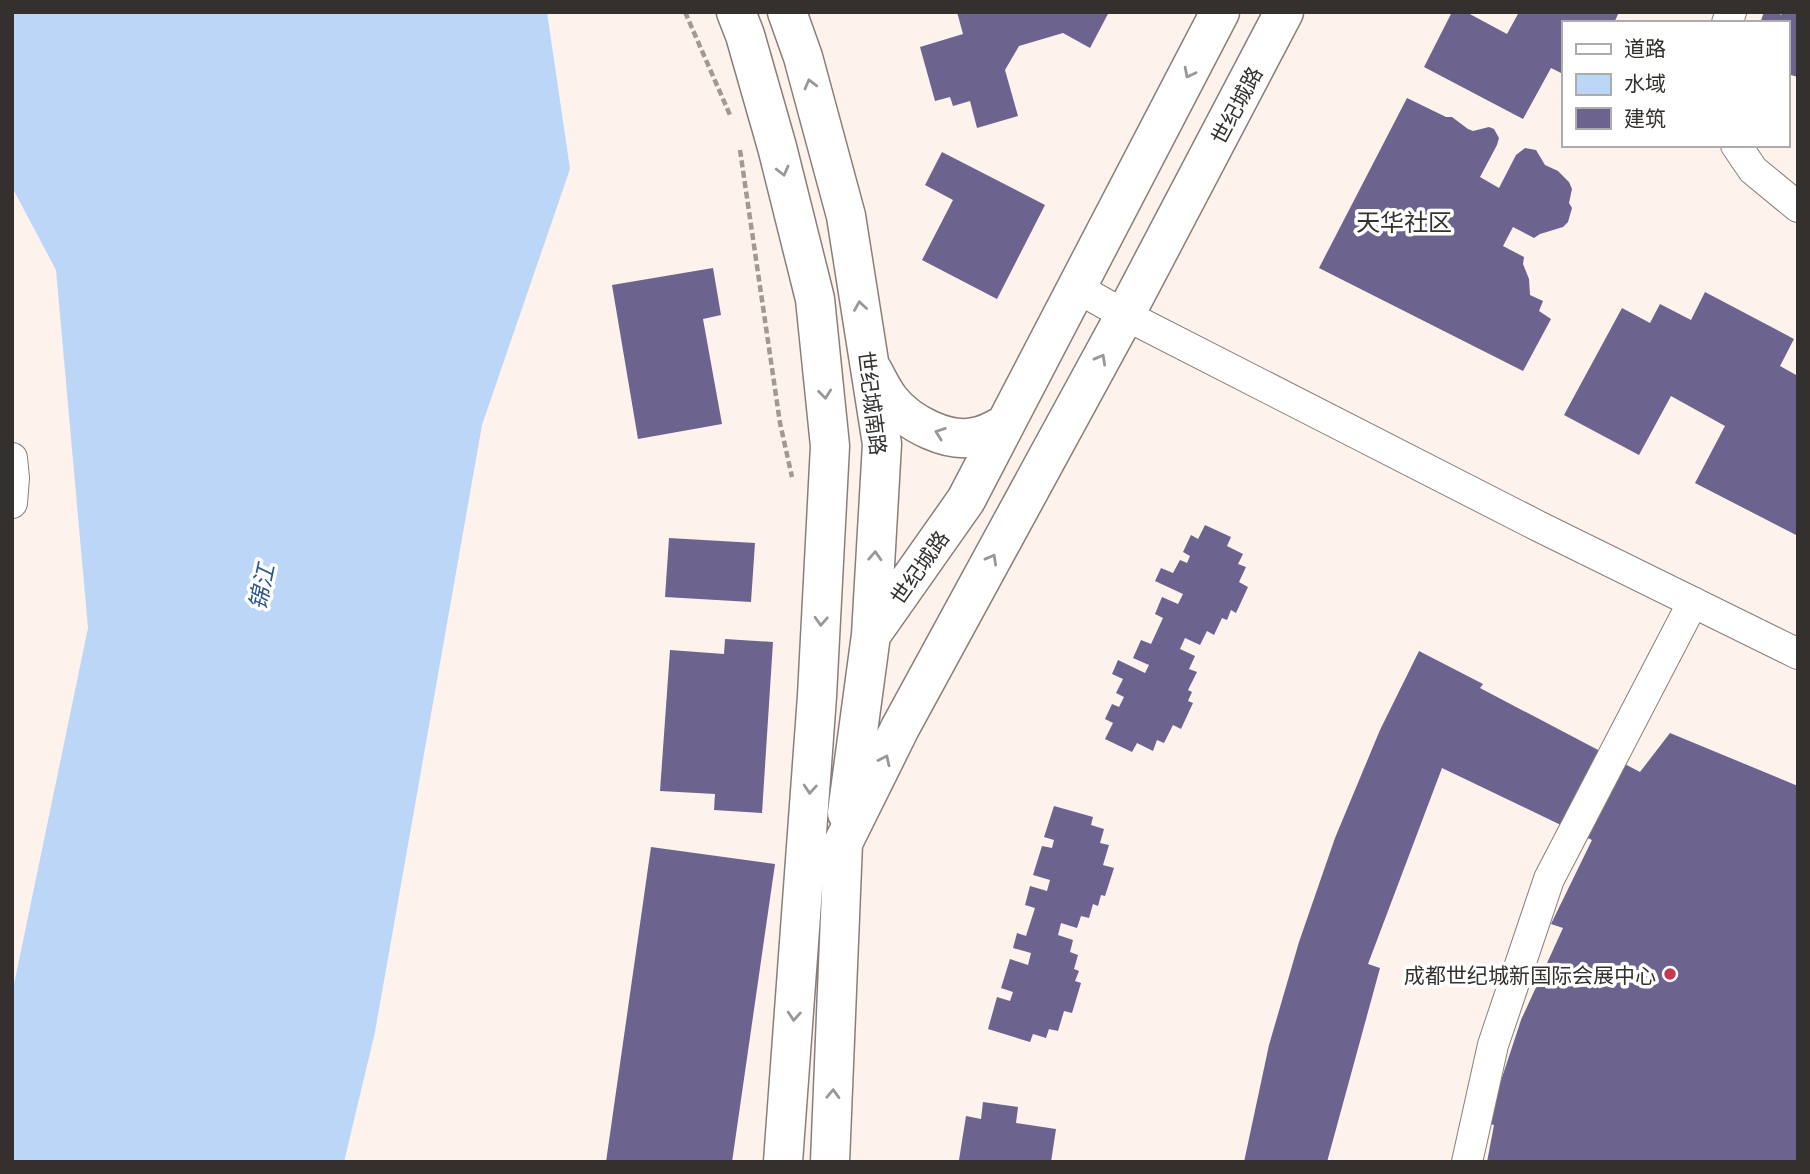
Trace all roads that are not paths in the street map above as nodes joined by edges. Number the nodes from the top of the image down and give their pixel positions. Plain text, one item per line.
1 (736, 12) edge
2 (787, 12) edge
3 (1220, 12) edge
4 (1284, 12) edge
5 (1737, 147) edge
6 (1798, 207) edge
7 (1077, 288) junction
8 (1125, 315) junction
9 (869, 364) junction
10 (1004, 425) junction
11 (12, 458) edge
12 (12, 503) edge
13 (1693, 602) junction
14 (871, 635) junction
15 (1798, 654) edge
16 (817, 696) junction
17 (843, 843) junction
18 (783, 1162) edge
19 (830, 1162) edge
20 (1467, 1162) edge

1 -> 16 main road
9 -> 2 main road, 世纪城南路
3 -> 7 main road, 世纪城路
4 - 8 main road, 世纪城路
5 - 6 street
7 - 8 street
7 - 10 main road, 世纪城路
8 - 13 street
17 -> 8 main road, 世纪城路
10 -> 9 main road
14 -> 9 main road, 世纪城南路
10 - 14 main road, 世纪城路
11 - 12 street
13 - 15 street
13 - 20 street
14 - 16 main road, 世纪城路
14 - 17 main road, 世纪城南路
16 -> 18 main road
19 -> 17 main road, 世纪城路

